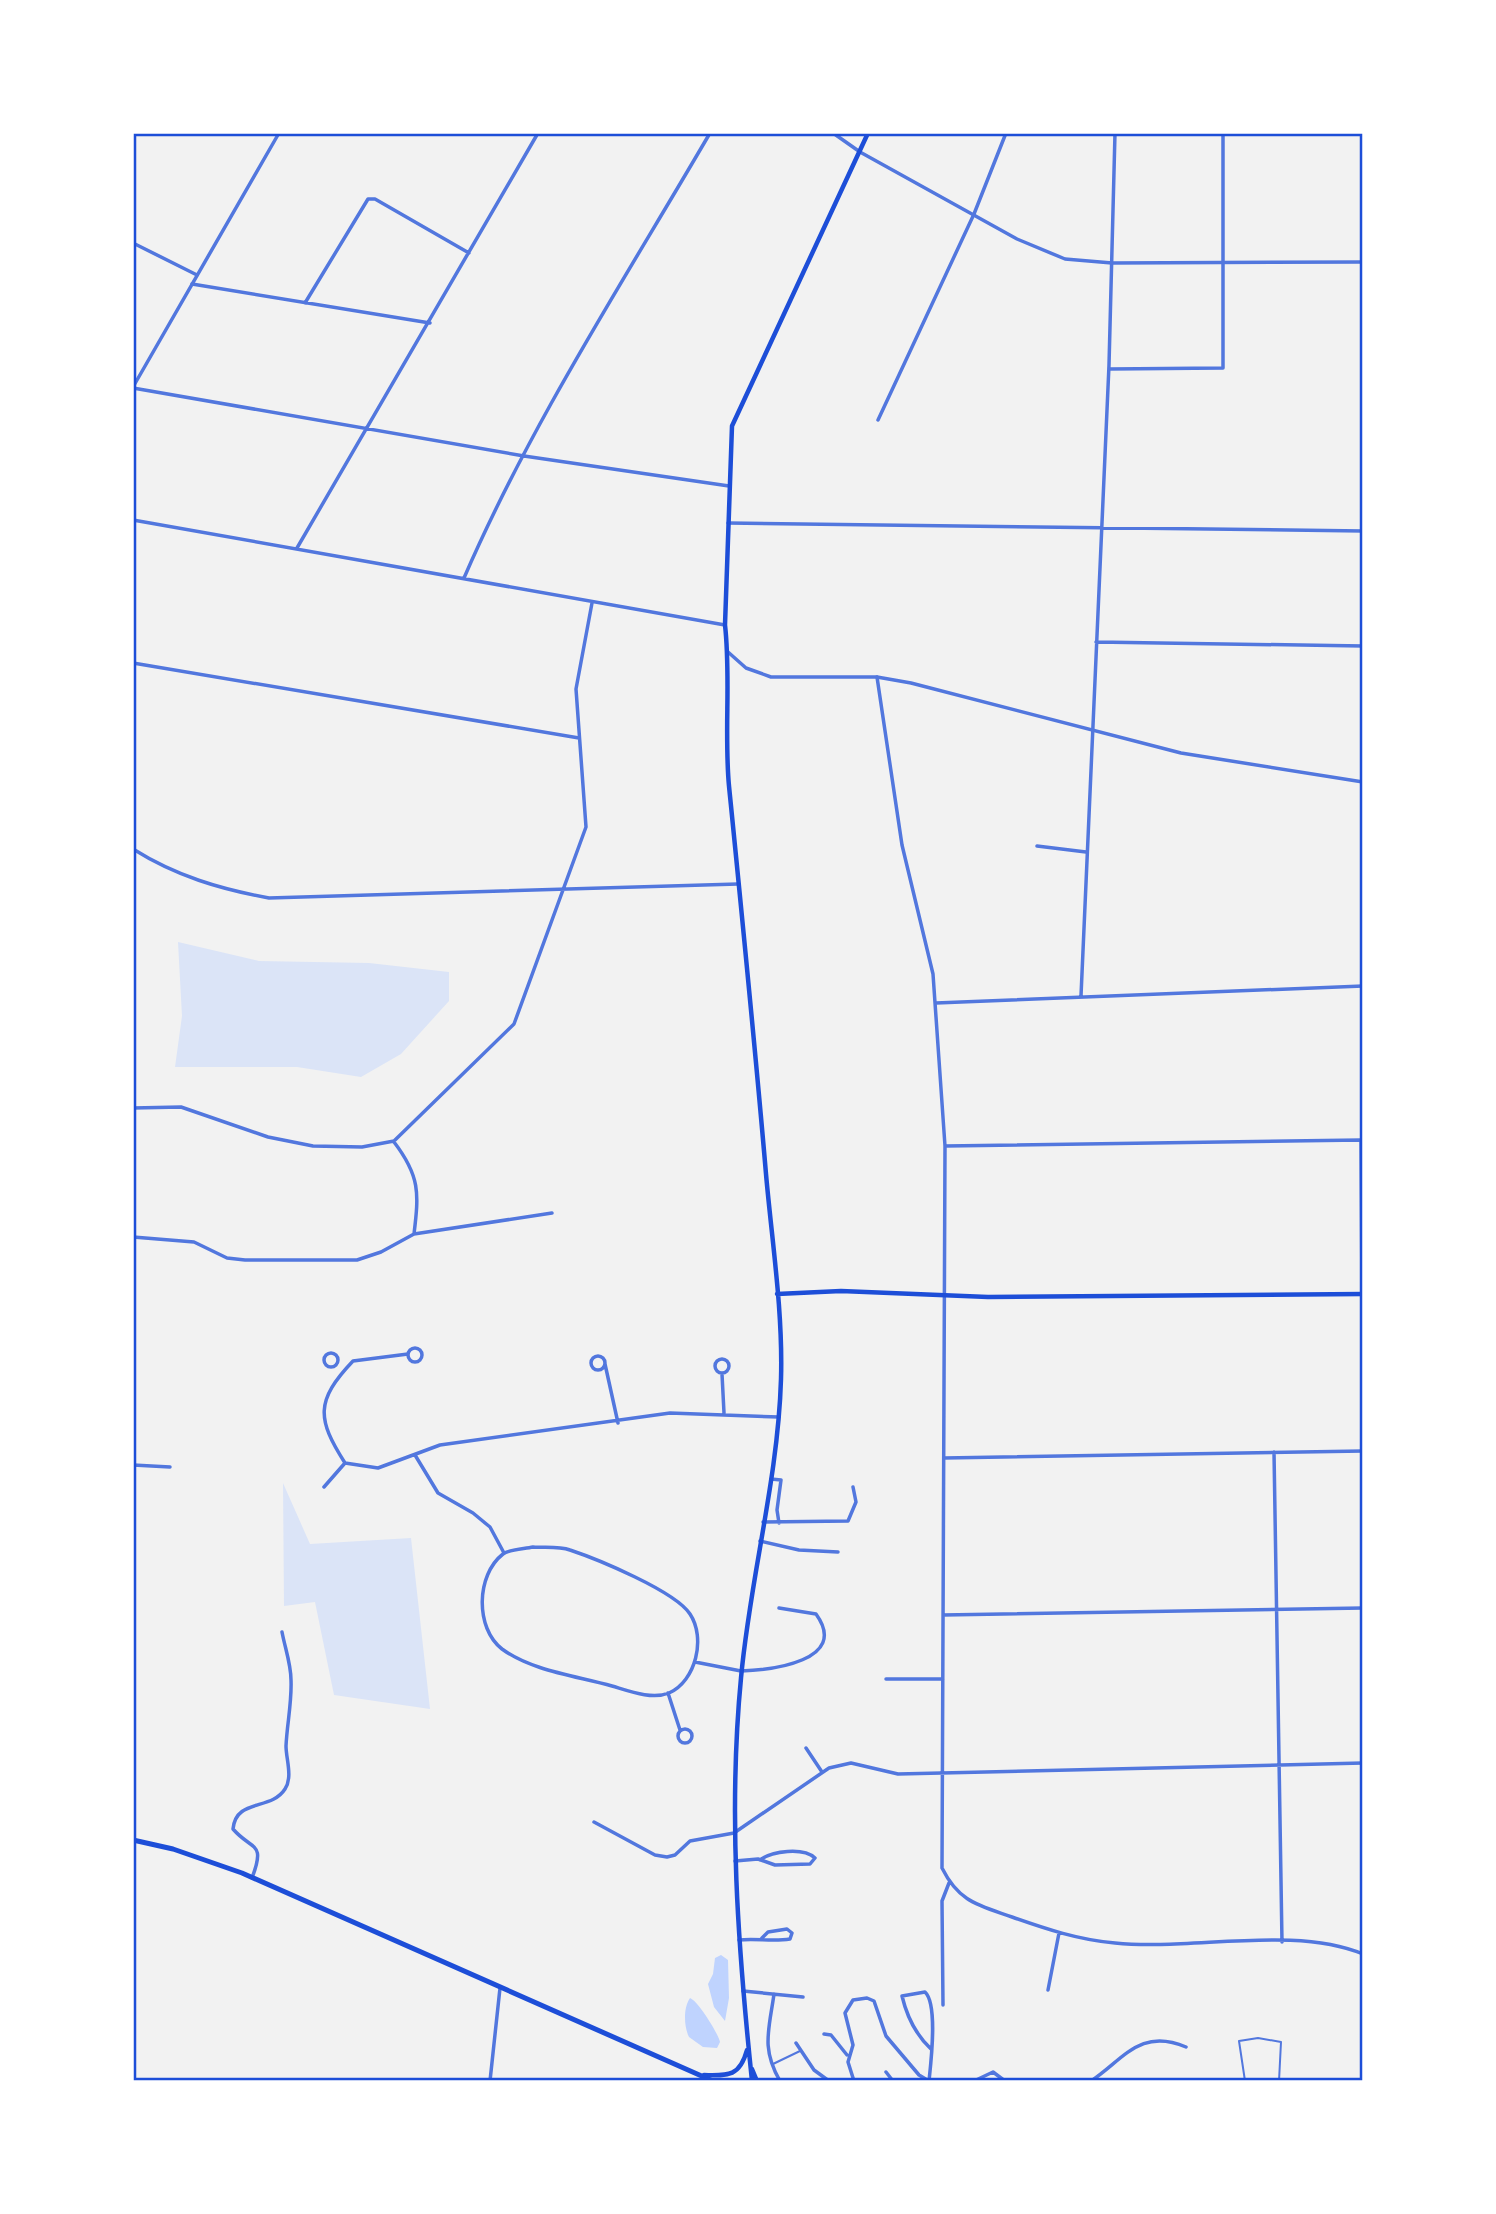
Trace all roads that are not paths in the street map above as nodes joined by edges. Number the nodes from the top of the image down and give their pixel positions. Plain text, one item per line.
1 (279, 133) edge
2 (538, 133) edge
3 (710, 133) edge
4 (833, 133) edge
5 (868, 133) edge
6 (1006, 133) edge
7 (1115, 133) edge
8 (1223, 133) edge
9 (860, 152) junction
10 (974, 214) junction
11 (133, 243) edge
12 (469, 253) junction
13 (1224, 262) junction
14 (1363, 262) edge
15 (1112, 263) junction
16 (197, 275) junction
17 (192, 284) junction
18 (305, 303) junction
19 (430, 323) junction
20 (1109, 369) junction
21 (133, 387) edge
22 (878, 420) dead end
23 (368, 430) junction
24 (524, 456) junction
25 (729, 486) junction
26 (133, 520) edge
27 (728, 523) junction
28 (1101, 526) junction
29 (1363, 531) edge
30 (297, 548) junction
31 (464, 579) junction
32 (592, 603) junction
33 (725, 625) junction
34 (1096, 642) junction
35 (1363, 646) edge
36 (728, 652) junction
37 (133, 663) edge
38 (877, 677) junction
39 (1093, 729) junction
40 (579, 738) junction
41 (1363, 782) edge
42 (1038, 846) dead end
43 (133, 849) edge
44 (1086, 852) junction
45 (740, 884) junction
46 (565, 888) junction
47 (1363, 986) edge
48 (1081, 996) junction
49 (936, 1003) junction
50 (133, 1108) edge
51 (394, 1141) junction
52 (945, 1146) junction
53 (552, 1213) dead end
54 (414, 1234) junction
55 (133, 1237) edge
56 (777, 1294) junction
57 (1363, 1294) edge
58 (944, 1295) junction
59 (408, 1354) junction
60 (605, 1364) junction
61 (336, 1365) junction
62 (343, 1372) junction
63 (722, 1374) junction
64 (724, 1413) junction
65 (779, 1417) junction
66 (618, 1423) junction
67 (1363, 1451) edge
68 (1274, 1452) junction
69 (415, 1455) junction
70 (944, 1458) junction
71 (345, 1463) junction
72 (133, 1465) edge
73 (170, 1467) dead end
74 (770, 1479) junction
75 (324, 1487) dead end
76 (853, 1487) dead end
77 (763, 1522) junction
78 (779, 1523) junction
79 (760, 1541) junction
80 (838, 1552) dead end
81 (504, 1553) junction
82 (779, 1608) dead end
83 (1363, 1608) edge
84 (1277, 1610) junction
85 (943, 1615) junction
86 (282, 1632) dead end
87 (695, 1662) junction
88 (741, 1671) junction
89 (886, 1679) dead end
90 (943, 1679) junction
91 (668, 1693) junction
92 (681, 1731) dead end
93 (806, 1748) dead end
94 (1363, 1763) edge
95 (1279, 1767) junction
96 (822, 1772) junction
97 (943, 1773) junction
98 (594, 1822) dead end
99 (734, 1833) junction
100 (133, 1840) edge
101 (760, 1860) junction
102 (735, 1861) junction
103 (252, 1878) junction
104 (950, 1883) junction
105 (1059, 1933) junction
106 (762, 1938) junction
107 (739, 1940) junction
108 (1282, 1942) junction
109 (1363, 1954) edge
110 (500, 1987) junction
111 (1048, 1990) dead end
112 (743, 1991) junction
113 (774, 1994) junction
114 (803, 1997) dead end
115 (943, 2005) dead end
116 (824, 2034) dead end
117 (796, 2043) dead end
118 (748, 2046) junction
119 (1186, 2047) dead end
120 (931, 2049) junction
121 (801, 2050) junction
122 (849, 2057) junction
123 (750, 2065) junction
124 (771, 2065) junction
125 (886, 2072) dead end
126 (700, 2075) junction
127 (490, 2081) edge
128 (713, 2081) edge
129 (752, 2081) edge
130 (757, 2081) edge
131 (780, 2081) edge
132 (829, 2081) edge
133 (854, 2081) edge
134 (894, 2081) edge
135 (929, 2081) edge
136 (974, 2081) edge
137 (1004, 2081) edge
138 (1091, 2081) edge
139 (1245, 2081) edge
140 (1279, 2081) edge

1 - 16 street
2 - 12 street
3 - 24 street
4 - 9 street
5 - 9 main road
6 - 10 street
7 - 15 street
8 - 13 street
9 - 10 street
9 - 25 main road
10 - 15 street
10 - 22 street
11 - 16 street
12 - 18 street
12 - 19 street
13 - 14 street
13 - 15 street
13 - 20 street
15 - 20 street
16 - 17 street
17 - 18 street
17 - 21 street
18 - 19 street
19 - 23 street
20 - 28 street
21 - 23 street
23 - 24 street
23 - 30 street
24 - 25 street
24 - 31 street
25 - 27 main road
26 - 30 street
27 - 28 street
27 - 33 main road
28 - 29 street
28 - 34 street
30 - 31 street
31 - 32 street
32 - 33 street
32 - 40 street
33 - 36 main road
34 - 35 street
34 - 39 street
36 - 38 street
36 - 45 main road
37 - 40 street
38 - 39 street
38 - 49 street
39 - 41 street
39 - 44 street
40 - 46 street
42 - 44 street
43 - 46 street
44 - 48 street
45 - 46 street
45 - 56 main road
46 - 51 street
47 - 48 street
48 - 49 street
49 - 52 street
50 - 51 street
51 - 54 street
52 - 57 street
52 - 58 street
53 - 54 street
54 - 55 street
56 - 58 main road
56 - 65 main road
57 - 58 main road
58 - 70 street
59 - 59 street
59 - 62 street
60 - 60 street
60 - 66 street
61 - 61 street
61 - 62 street
62 - 71 street
63 - 63 street
63 - 64 street
64 - 65 street
64 - 66 street
65 - 74 main road
66 - 69 street
67 - 68 street
68 - 70 street
68 - 84 street
69 - 71 street
69 - 81 street
70 - 85 street
71 - 75 street
72 - 73 street
74 - 77 main road
74 - 78 street
76 - 78 street
77 - 78 street
77 - 79 main road
79 - 80 street
79 - 88 main road
81 - 87 street
81 - 91 street
82 - 88 street
83 - 84 street
84 - 85 street
84 - 95 street
85 - 90 street
86 - 103 street
87 - 88 street
87 - 91 street
88 - 99 main road
89 - 90 street
90 - 97 street
91 - 92 street
93 - 96 street
94 - 95 street
95 - 97 street
95 - 108 street
96 - 97 street
96 - 99 street
97 - 104 street
98 - 99 street
99 - 102 main road
100 - 103 main road
101 - 101 street
101 - 102 street
102 - 107 main road
103 - 110 main road
104 - 105 street
104 - 115 street
105 - 108 street
105 - 111 street
106 - 106 street
106 - 107 street
107 - 112 main road
108 - 109 street
110 - 126 main road
110 - 127 street
112 - 113 street
112 - 118 main road
113 - 114 street
113 - 124 street
116 - 122 street
117 - 121 street
118 - 123 main road
118 - 126 main road
119 - 138 street
120 - 120 street
120 - 135 street
121 - 124 lane
121 - 132 street
122 - 133 street
122 - 135 street
123 - 129 main road
123 - 130 main road
124 - 131 street
125 - 134 street
126 - 128 main road
136 - 137 street
139 - 140 lane

